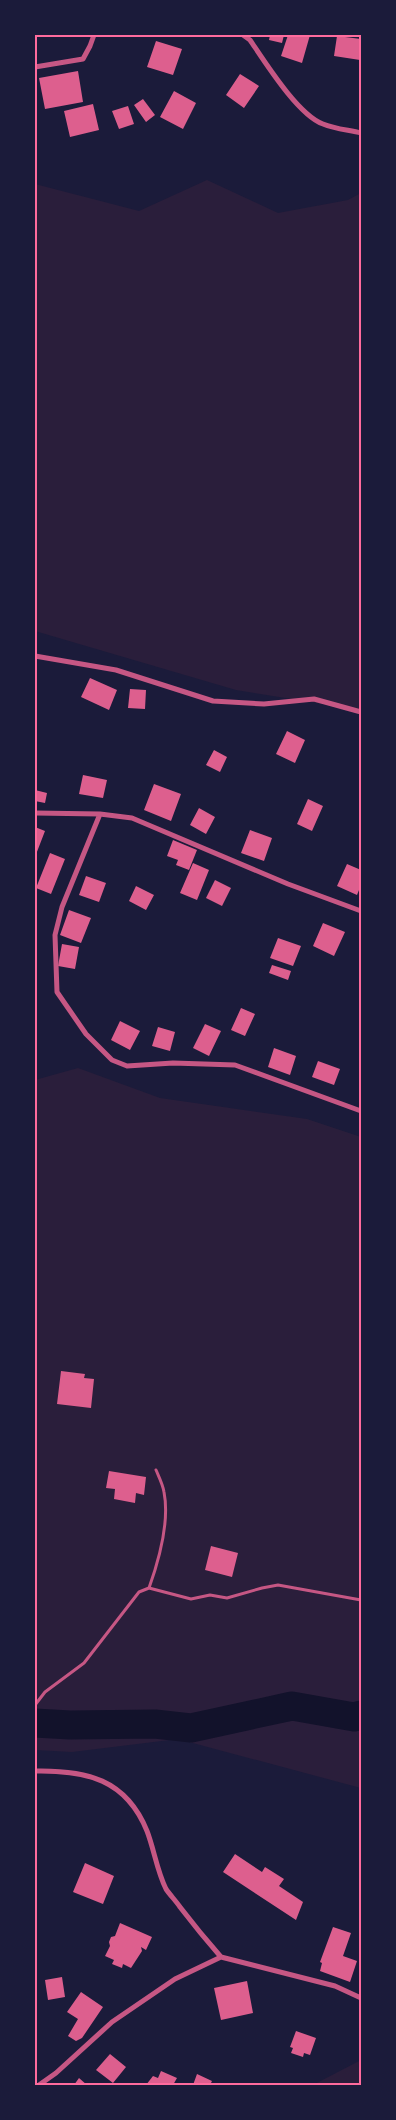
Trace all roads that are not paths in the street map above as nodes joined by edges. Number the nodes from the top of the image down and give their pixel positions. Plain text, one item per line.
1 (94, 35) edge
2 (243, 35) edge
3 (35, 67) edge
4 (361, 133) edge
5 (35, 656) edge
6 (361, 712) edge
7 (35, 813) edge
8 (100, 814) junction
9 (361, 911) edge
10 (361, 1111) edge
11 (156, 1470) dead end
12 (149, 1588) junction
13 (361, 1600) edge
14 (35, 1705) edge
15 (35, 1771) edge
16 (222, 1957) junction
17 (361, 1998) edge
18 (40, 2085) edge

1 - 3 street
2 - 4 street
5 - 6 street
7 - 8 street
8 - 9 street
8 - 10 street
11 - 12 lane
12 - 13 lane
12 - 14 lane
15 - 16 street
16 - 17 street
16 - 18 street

